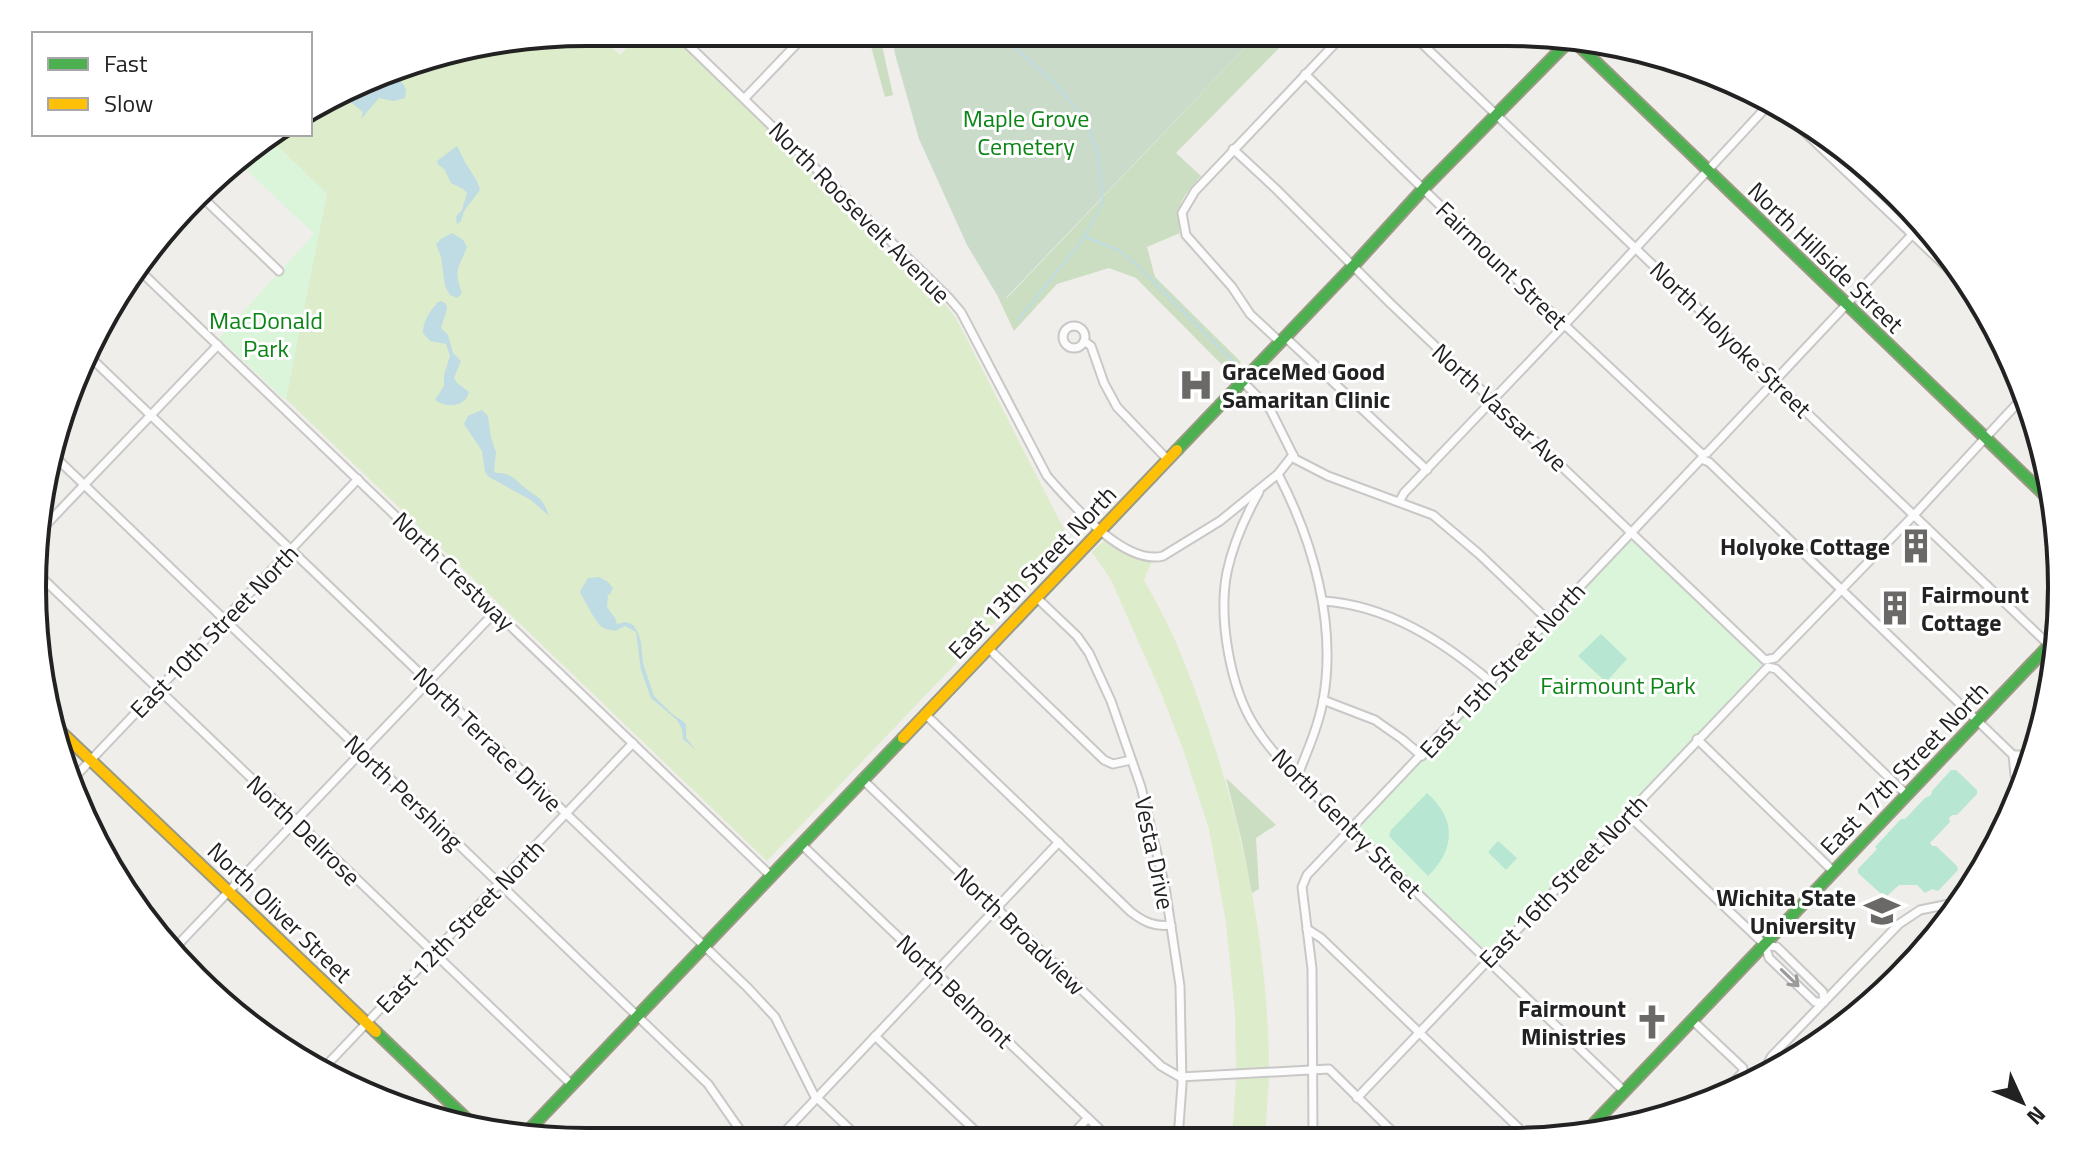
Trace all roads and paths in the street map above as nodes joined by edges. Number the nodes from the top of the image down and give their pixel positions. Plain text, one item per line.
1 (690, 46) edge
2 (795, 46) edge
3 (1332, 46) edge
4 (1424, 46) edge
5 (1562, 49) edge
6 (1585, 52) edge
7 (1305, 74) junction
8 (745, 98) junction
9 (1763, 111) edge
10 (1497, 116) junction
11 (1819, 145) edge
12 (1233, 149) junction
13 (1708, 172) junction
14 (1424, 188) junction
15 (207, 202) edge
16 (1915, 232) edge
17 (1913, 234) junction
18 (1637, 248) junction
19 (1930, 251) edge
20 (1353, 266) junction
21 (279, 271) dead end
22 (145, 275) edge
23 (1846, 305) junction
24 (1564, 326) junction
25 (1282, 340) junction
26 (1084, 341) dead end
27 (218, 345) junction
28 (95, 362) edge
29 (1242, 381) junction
30 (1773, 381) junction
31 (1493, 401) junction
32 (2016, 405) edge
33 (151, 415) junction
34 (1985, 437) junction
35 (1293, 455) junction
36 (1703, 456) junction
37 (1167, 459) junction
38 (60, 462) edge
39 (1427, 470) junction
40 (1278, 474) junction
41 (358, 479) junction
42 (84, 485) junction
43 (1262, 486) junction
44 (2039, 490) edge
45 (1399, 502) junction
46 (1914, 515) junction
47 (51, 520) edge
48 (1101, 529) junction
49 (1631, 531) junction
50 (291, 550) junction
51 (46, 582) edge
52 (1842, 590) junction
53 (1036, 597) junction
54 (1323, 601) junction
55 (496, 611) junction
56 (224, 620) junction
57 (1548, 620) junction
58 (2045, 641) edge
59 (988, 648) junction
60 (2044, 650) edge
61 (1770, 663) junction
62 (428, 682) junction
63 (1491, 682) junction
64 (159, 689) junction
65 (1323, 700) junction
66 (925, 714) junction
67 (1977, 720) junction
68 (68, 738) edge
69 (1697, 739) junction
70 (633, 743) junction
71 (362, 752) junction
72 (2013, 755) junction
73 (2021, 755) edge
74 (1422, 756) junction
75 (91, 760) junction
76 (1131, 760) junction
77 (79, 772) edge
78 (2015, 773) edge
79 (1297, 777) junction
80 (862, 779) junction
81 (1907, 795) junction
82 (567, 814) junction
83 (1627, 814) junction
84 (295, 821) junction
85 (1351, 829) junction
86 (1059, 842) junction
87 (801, 844) junction
88 (1833, 871) junction
89 (771, 876) junction
90 (500, 884) junction
91 (229, 891) junction
92 (1944, 905) edge
93 (997, 908) junction
94 (1171, 925) junction
95 (1307, 929) junction
96 (179, 943) edge
97 (1765, 945) junction
98 (704, 946) junction
99 (434, 954) junction
100 (1487, 961) junction
101 (936, 972) junction
102 (1824, 1002) junction
103 (637, 1016) junction
104 (1692, 1020) junction
105 (366, 1024) junction
106 (1418, 1033) junction
107 (875, 1036) junction
108 (1769, 1060) edge
109 (329, 1063) edge
110 (1313, 1070) junction
111 (1741, 1074) edge
112 (1182, 1077) junction
113 (572, 1085) junction
114 (1624, 1091) junction
115 (817, 1098) junction
116 (1357, 1098) junction
117 (461, 1113) edge
118 (1088, 1118) junction
119 (1597, 1120) edge
120 (534, 1125) edge
121 (739, 1128) edge
122 (788, 1128) edge
123 (848, 1128) edge
124 (972, 1128) edge
125 (1078, 1128) edge
126 (1098, 1128) edge
127 (1179, 1128) edge
128 (1313, 1128) edge
129 (1388, 1128) edge
130 (1518, 1128) edge

1 - 8 street, North Roosevelt Avenue
2 - 8 street
3 - 7 street
4 - 10 street, North Holyoke Street
5 - 10 main road, East 13th Street North
6 - 13 main road, North Hillside Street
7 - 12 street
7 - 14 street, Fairmount Street
8 - 48 street, North Roosevelt Avenue
9 - 13 street
10 - 14 main road, East 13th Street North
10 - 18 street, North Holyoke Street
11 - 17 street
12 - 20 street, North Vassar Ave
12 - 25 street
13 - 18 street
13 - 23 main road, North Hillside Street
14 - 20 main road, East 13th Street North
14 - 24 street, Fairmount Street
15 - 21 street
16 - 17 street, East 15th Street North
17 - 19 street
17 - 23 street, East 15th Street North
18 - 24 street
18 - 30 street, North Holyoke Street
20 - 25 main road, East 13th Street North
20 - 31 street, North Vassar Ave
22 - 27 street, North Crestway
23 - 30 street, East 15th Street North
23 - 34 main road, North Hillside Street
24 - 31 street
24 - 36 street, Fairmount Street
25 - 29 main road, East 13th Street North
25 - 39 street
26 - 37 street
27 - 33 street
27 - 41 street, North Crestway
28 - 33 street, North Terrace Drive
29 - 35 street
29 - 37 main road, East 13th Street North
30 - 36 street, East 15th Street North
30 - 46 street, North Holyoke Street
31 - 39 street
31 - 49 street, North Vassar Ave
32 - 34 street, East 16th Street North
33 - 42 street
33 - 50 street, North Terrace Drive
34 - 44 main road, North Hillside Street
34 - 46 street, East 16th Street North
35 - 40 street, North Roosevelt Avenue
35 - 45 street
36 - 49 street, East 15th Street North
36 - 52 street, Fairmount Street
37 - 48 main road, East 13th Street North
38 - 42 street, North Pershing
39 - 45 street
40 - 43 street, North Roosevelt Avenue
40 - 54 street
41 - 50 street, East 10th Street North
41 - 55 street, North Crestway
42 - 47 street
42 - 56 street, North Pershing
43 - 48 street, North Roosevelt Avenue
43 - 79 street, North Gentry Street
45 - 57 street
46 - 52 street, East 16th Street North
46 - 58 street, North Holyoke Street
48 - 53 main road, East 13th Street North
49 - 57 street, East 15th Street North
49 - 61 street, North Vassar Ave
50 - 56 street, East 10th Street North
50 - 62 street, North Terrace Drive
51 - 64 street, North Dellrose
52 - 61 street, East 16th Street North
52 - 67 street, Fairmount Street
53 - 59 main road, East 13th Street North
53 - 76 street, Vesta Drive
54 - 63 street
54 - 65 street
55 - 62 street
55 - 70 street, North Crestway
56 - 64 street, East 10th Street North
56 - 71 street, North Pershing
57 - 63 street, East 15th Street North
59 - 66 main road, East 13th Street North
59 - 76 street
60 - 67 main road, East 17th Street North
61 - 69 street, East 16th Street North
61 - 81 street, North Vassar Ave
62 - 71 street
62 - 82 street, North Terrace Drive
63 - 74 street, East 15th Street North
64 - 75 street, East 10th Street North
64 - 84 street, North Dellrose
65 - 74 street
65 - 79 street
66 - 80 main road, East 13th Street North
66 - 86 street
67 - 72 street, Fairmount Street
67 - 81 main road, East 17th Street North
68 - 75 main road, North Oliver Street
69 - 83 street, East 16th Street North
69 - 88 street
70 - 82 street, East 12th Street North
70 - 89 street, North Crestway
71 - 84 street
71 - 90 street, North Pershing
72 - 73 street
72 - 78 street, Fairmount Street
74 - 85 street, East 15th Street North
75 - 77 street, East 10th Street North
75 - 91 main road, North Oliver Street
76 - 94 street, Vesta Drive
79 - 85 street, North Gentry Street
80 - 87 main road, East 13th Street North
80 - 93 street, North Broadview
81 - 88 main road, East 17th Street North
82 - 90 street, East 12th Street North
82 - 98 street, North Terrace Drive
83 - 97 street
83 - 100 street, East 16th Street North
84 - 91 street
84 - 99 street, North Dellrose
85 - 95 street, East 15th Street North
85 - 100 street, North Gentry Street
86 - 93 street
86 - 94 street
87 - 89 main road, East 13th Street North
87 - 101 street, North Belmont
88 - 97 main road, East 17th Street North
89 - 98 main road, East 13th Street North
90 - 99 street, East 12th Street North
90 - 103 street, North Pershing
91 - 96 street
91 - 105 main road, North Oliver Street
92 - 102 street
93 - 101 street
93 - 112 street, North Broadview
94 - 112 street, Vesta Drive
95 - 106 street
95 - 110 street
97 -> 102 street
97 - 102 street
97 - 104 main road, East 17th Street North
98 - 103 main road, East 13th Street North
98 - 115 street, North Terrace Drive
99 - 105 street, East 12th Street North
99 - 113 street, North Dellrose
100 - 106 street, East 16th Street North
100 - 114 street, North Gentry Street
101 - 107 street
101 - 118 street, North Belmont
102 - 108 street
103 - 113 main road, East 13th Street North
103 - 121 street, North Pershing
104 - 111 street
104 - 114 main road, East 17th Street North
105 - 109 street, East 12th Street North
105 - 117 main road, North Oliver Street
106 - 116 street, East 16th Street North
106 - 130 street
107 - 115 street
107 - 124 street
110 - 112 street
110 - 116 street
110 - 128 street
112 - 127 street, Vesta Drive
113 - 120 main road, East 13th Street North
114 - 119 main road, East 17th Street North
115 - 122 street
115 - 123 street, North Terrace Drive
116 - 129 street
118 - 125 street
118 - 126 street, North Belmont

